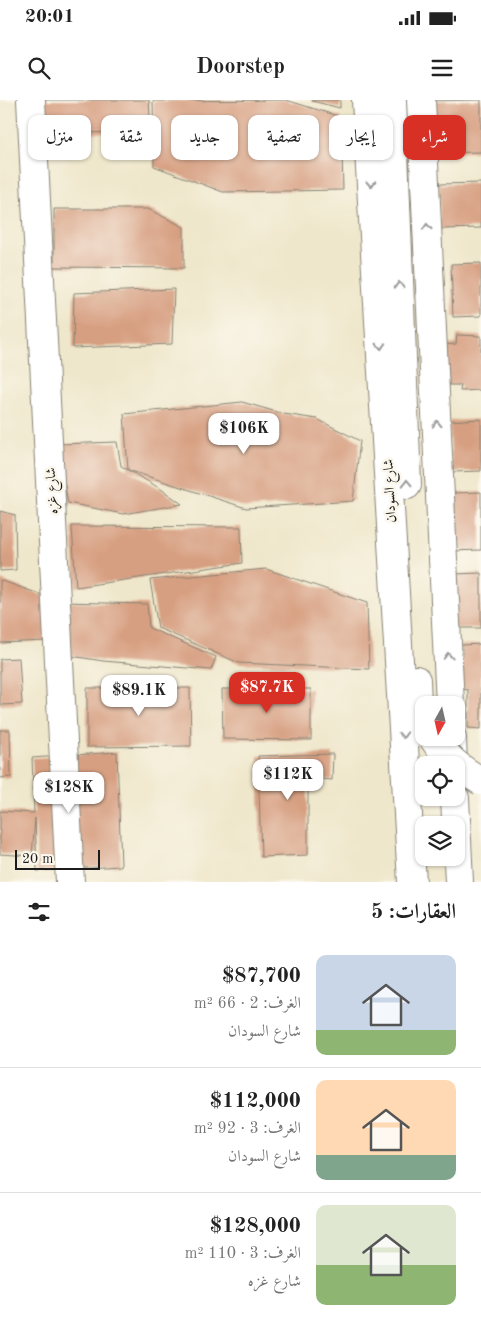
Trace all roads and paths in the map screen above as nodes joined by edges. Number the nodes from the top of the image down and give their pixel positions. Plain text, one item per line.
1 (31, 100) edge
2 (366, 100) edge
3 (392, 100) edge
4 (421, 100) edge
5 (417, 696) edge
6 (450, 696) edge
7 (438, 746) edge
8 (481, 781) edge
9 (455, 806) edge
10 (70, 882) edge
11 (412, 882) edge
12 (459, 882) edge

1 - 10 main road, شارع غزه
2 -> 11 main road, شارع السودان
5 -> 3 main road
6 -> 4 main road
7 - 8 main road, bridge
9 - 12 main road

